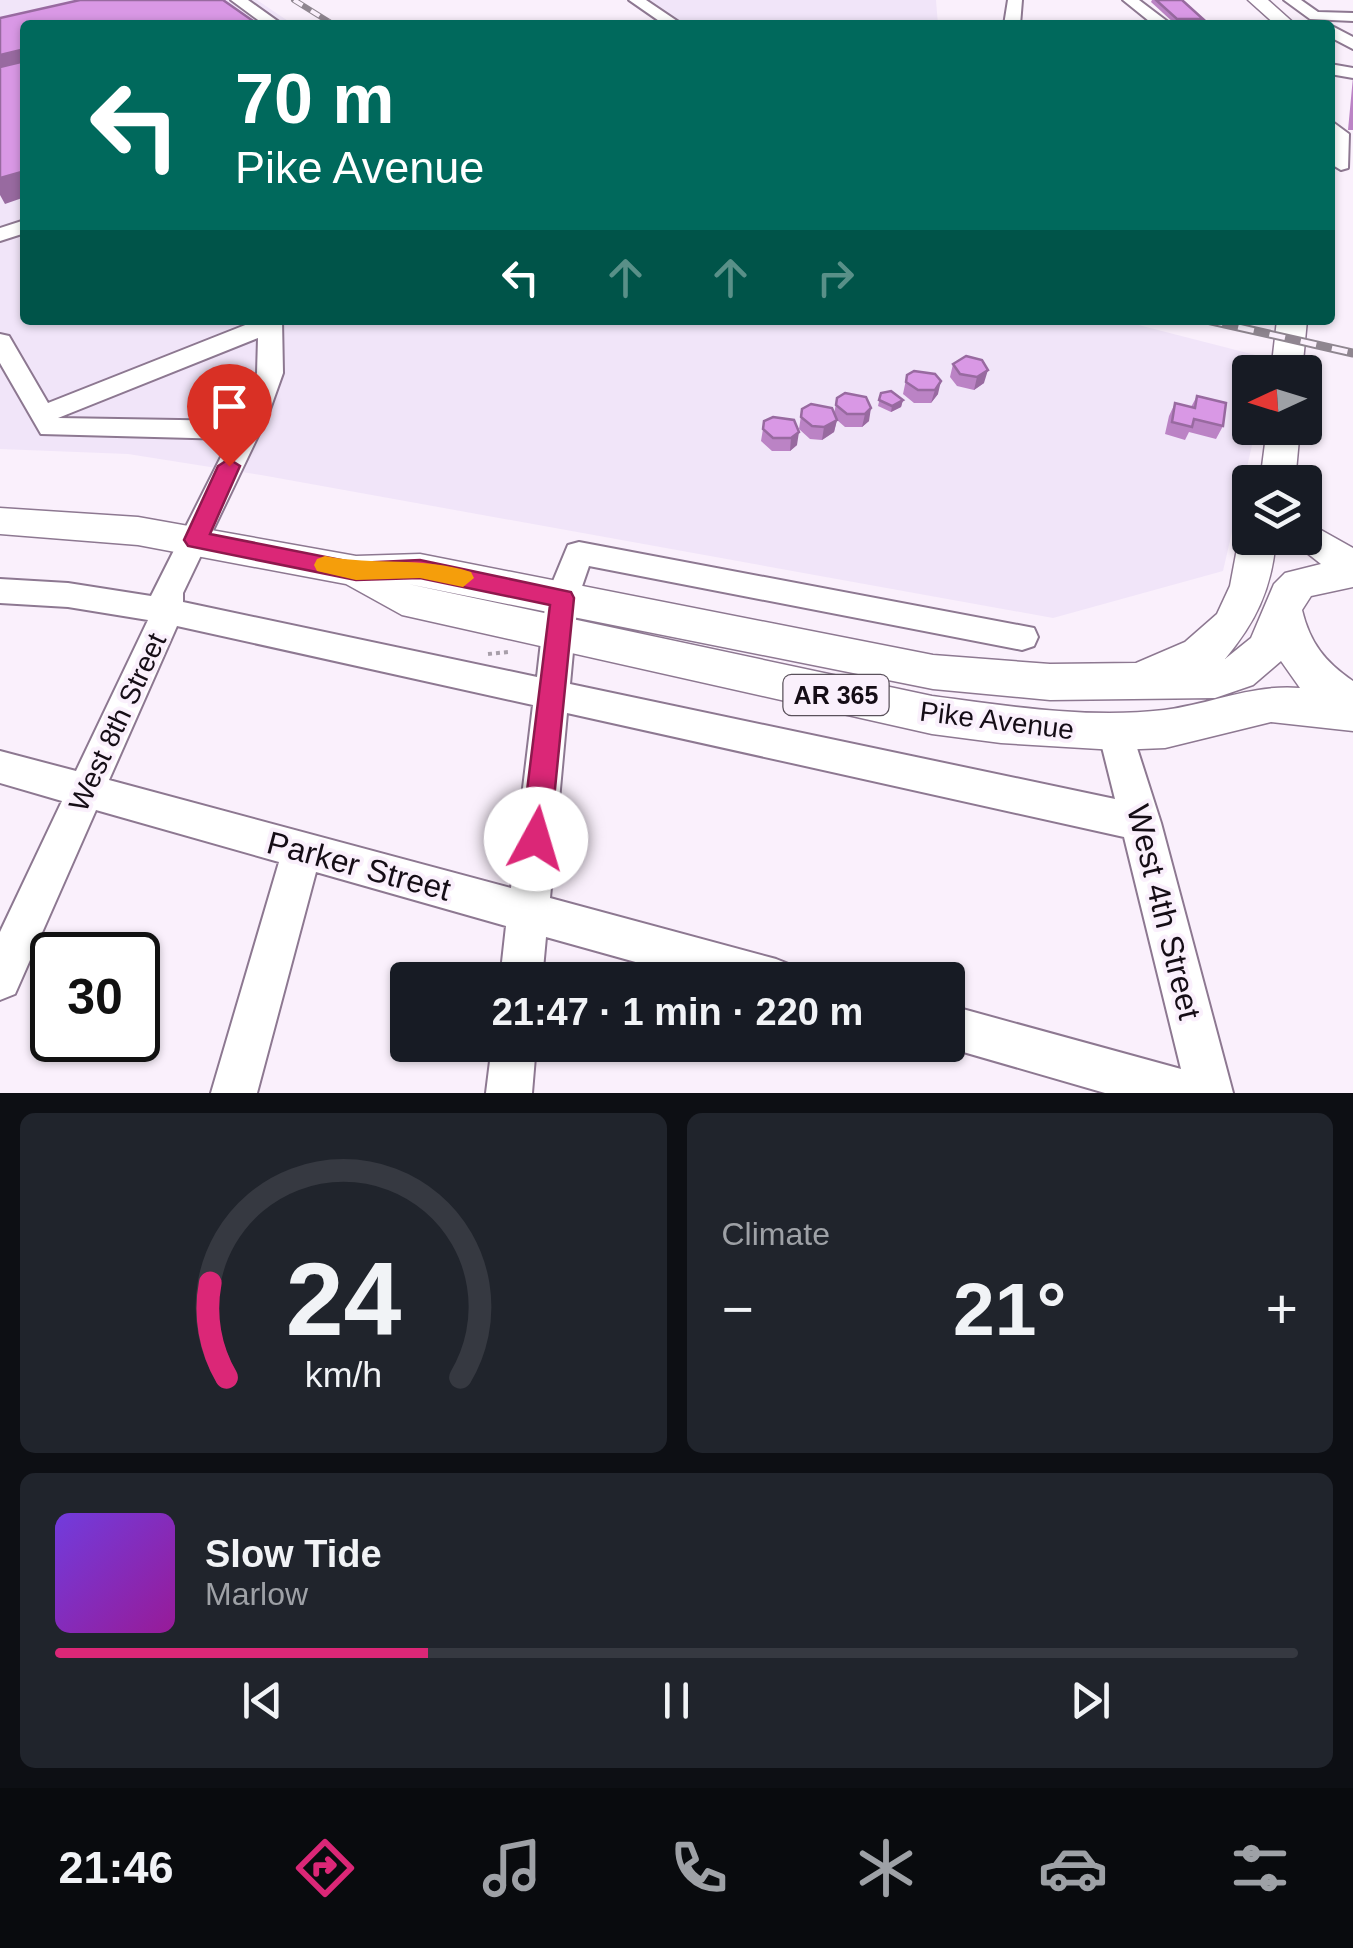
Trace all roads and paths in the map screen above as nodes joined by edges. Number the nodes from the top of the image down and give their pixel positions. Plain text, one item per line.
1 (238, 0) edge
2 (636, 0) edge
3 (1116, 0) edge
4 (1130, 0) edge
5 (1257, 0) edge
6 (1291, 0) edge
7 (1353, 17) edge
8 (268, 20) edge
9 (666, 20) edge
10 (1136, 20) edge
11 (1157, 20) edge
12 (1281, 20) edge
13 (1335, 130) edge
14 (1341, 164) edge
15 (263, 325) edge
16 (270, 325) edge
17 (1292, 325) edge
18 (0, 340) edge
19 (1289, 355) edge
20 (42, 415) junction
21 (247, 430) junction
22 (0, 521) edge
23 (196, 540) junction
24 (1322, 547) edge
25 (1256, 555) edge
26 (1278, 555) edge
27 (1353, 570) edge
28 (0, 592) edge
29 (1285, 603) junction
30 (168, 611) junction
31 (560, 617) junction
32 (1022, 637) dead end
33 (1116, 679) junction
34 (552, 694) junction
35 (1353, 702) edge
36 (1353, 712) edge
37 (1116, 732) junction
38 (0, 767) edge
39 (87, 789) junction
40 (1142, 823) junction
41 (302, 851) junction
42 (528, 912) junction
43 (523, 962) edge
44 (710, 962) edge
45 (0, 979) edge
46 (965, 1032) edge
47 (512, 1062) edge
48 (234, 1093) edge
49 (509, 1093) edge
50 (1186, 1093) edge
51 (1210, 1093) edge

1 - 8 street
2 - 9 street
3 - 10 street
4 - 11 street
5 - 12 main road
6 - 7 street
13 - 14 street
15 - 20 street
16 - 21 street, West 8th Street
17 - 19 main road
18 - 20 street
20 - 21 street
21 - 23 street, West 8th Street
22 - 23 main road, Pike Avenue / AR 365
23 - 30 street, West 8th Street
23 - 31 main road, Pike Avenue / AR 365
24 - 27 main road
25 - 33 main road, AR 365
26 - 29 main road
27 - 29 main road
28 - 30 street
29 - 33 main road, Pike Avenue
29 - 35 main road
30 - 34 street
30 - 39 street, West 8th Street
31 - 32 street
31 - 33 main road, Pike Avenue / AR 365
31 - 34 street
31 - 37 main road, Pike Avenue / AR 365
34 - 40 street
34 - 42 street
36 - 37 main road, Pike Avenue / AR 365
37 - 40 street, West 4th Street
38 - 39 street, Parker Street
39 - 41 street, Parker Street
39 - 45 street, West 8th Street
40 - 51 street, West 4th Street
41 - 42 street, Parker Street
41 - 48 street
42 - 43 street
42 - 44 street, Parker Street
46 - 50 street
47 - 49 street

